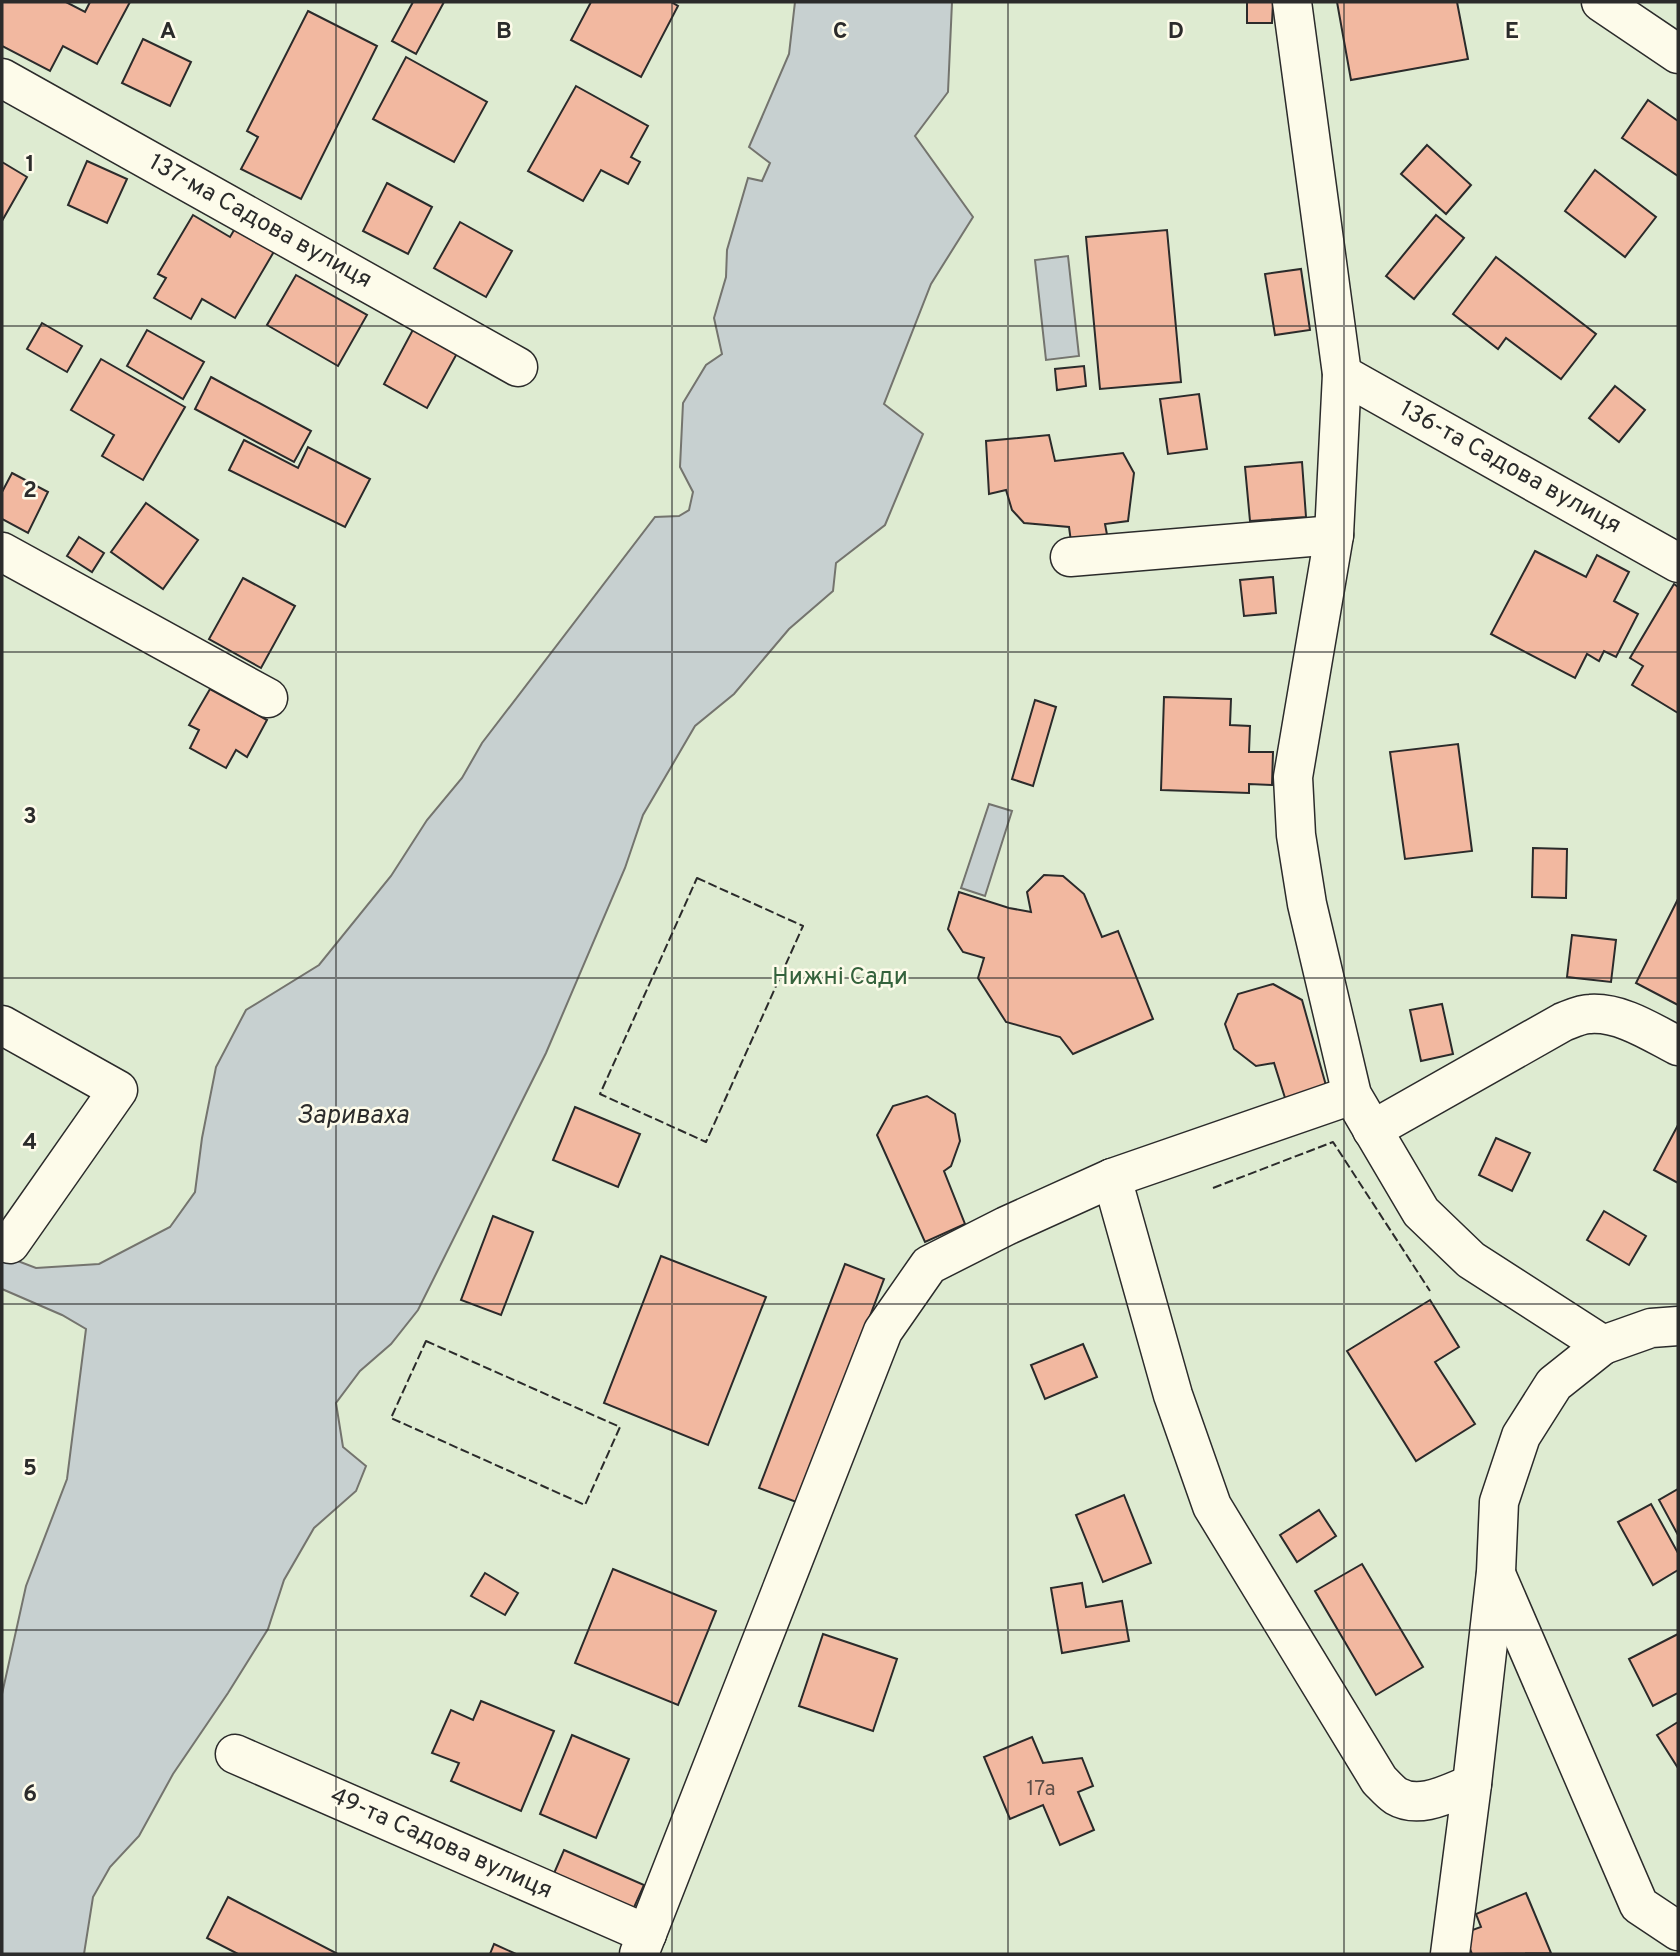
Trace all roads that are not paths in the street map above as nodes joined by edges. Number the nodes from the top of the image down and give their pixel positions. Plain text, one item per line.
1 (1293, 2) edge
2 (1601, 2) edge
3 (1678, 54) edge
4 (2, 78) edge
5 (518, 367) dead end
6 (1342, 374) junction
7 (1334, 535) junction
8 (2, 552) edge
9 (1070, 557) dead end
10 (1678, 563) edge
11 (268, 698) dead end
12 (2, 1025) edge
13 (1678, 1046) edge
14 (1352, 1095) junction
15 (1372, 1130) junction
16 (1112, 1178) junction
17 (10, 1244) dead end
18 (1678, 1326) edge
19 (1603, 1345) junction
20 (1496, 1572) junction
21 (235, 1754) dead end
22 (1472, 1784) junction
23 (1678, 1931) edge
24 (643, 1944) edge
25 (1450, 1954) edge

1 - 6 street
2 - 3 street
4 - 5 street, 137-ма Садова вулиця
6 - 7 street
6 - 10 street, 136-та Садова вулиця
7 - 9 street
7 - 14 street
8 - 11 street
12 - 17 street
13 - 15 street
14 - 15 street
14 - 16 street
15 - 19 street
16 - 22 street
16 - 24 street
18 - 19 street
19 - 20 street
20 - 22 street
20 - 23 street
21 - 24 street, 49-та Садова вулиця
22 - 25 street

